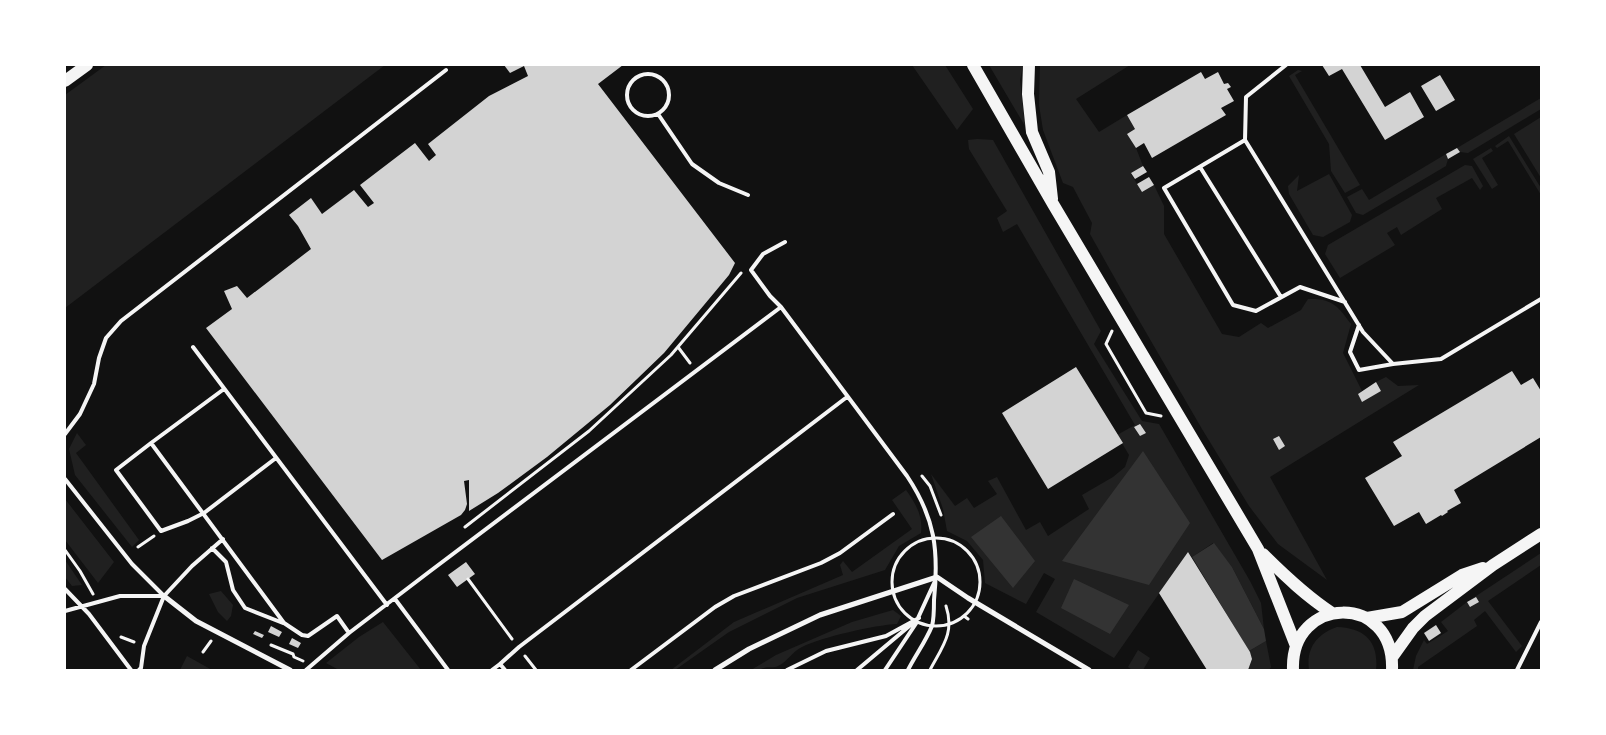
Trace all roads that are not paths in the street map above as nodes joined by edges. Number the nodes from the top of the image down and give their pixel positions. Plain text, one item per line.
1 (87, 65) edge
2 (973, 65) edge
3 (1029, 65) edge
4 (1286, 65) edge
5 (446, 70) dead end
6 (65, 81) edge
7 (658, 114) junction
8 (1244, 140) junction
9 (1200, 167) junction
10 (748, 195) dead end
11 (1053, 204) junction
12 (785, 242) dead end
13 (1281, 297) junction
14 (1541, 299) edge
15 (1345, 302) junction
16 (781, 307) junction
17 (1359, 326) junction
18 (192, 347) dead end
19 (1393, 364) junction
20 (224, 389) junction
21 (848, 397) junction
22 (65, 434) edge
23 (151, 443) junction
24 (276, 458) junction
25 (65, 479) edge
26 (204, 513) junction
27 (893, 514) dead end
28 (1541, 534) edge
29 (223, 539) junction
30 (212, 548) junction
31 (1258, 549) junction
32 (1493, 565) junction
33 (936, 577) junction
34 (65, 589) edge
35 (164, 596) junction
36 (395, 599) junction
37 (387, 605) junction
38 (81, 606) junction
39 (65, 611) edge
40 (1332, 613) junction
41 (919, 618) junction
42 (1367, 618) junction
43 (1541, 622) edge
44 (284, 623) junction
45 (349, 633) junction
46 (1296, 646) junction
47 (1393, 656) junction
48 (500, 664) junction
49 (131, 670) edge
50 (139, 670) edge
51 (290, 670) edge
52 (306, 670) edge
53 (448, 670) edge
54 (492, 670) edge
55 (505, 670) edge
56 (631, 670) edge
57 (715, 670) edge
58 (787, 670) edge
59 (857, 670) edge
60 (884, 670) edge
61 (908, 670) edge
62 (1089, 670) edge
63 (1293, 670) edge
64 (1392, 670) edge
65 (1517, 670) edge

1 - 6 main road
2 - 11 main road
3 - 11 main road
4 - 8 lane
5 - 22 lane
7 - 7 lane
7 - 10 lane
8 - 9 lane
8 - 15 lane
9 - 13 lane
9 - 13 lane
11 - 31 main road
12 - 16 lane
13 - 15 lane
14 - 19 lane
15 - 17 lane
16 - 21 lane
16 - 36 lane
17 - 19 lane
17 - 19 lane
18 - 20 lane
20 - 23 lane
20 - 24 lane
21 - 33 lane
21 - 48 lane
23 - 26 lane
23 - 26 lane
24 - 26 lane
24 - 37 lane
25 - 35 lane
26 - 29 lane
27 - 56 lane
28 - 32 main road
29 - 30 lane
29 - 44 lane
30 - 35 lane
30 - 44 lane
31 - 40 main road
31 - 46 main road
32 - 42 main road
32 - 47 main road
33 - 41 lane
33 - 57 street
33 - 61 lane
33 - 62 street
34 - 38 lane
35 - 38 lane
35 - 50 lane
35 - 51 street
36 - 37 lane
36 - 53 lane
37 - 45 lane
38 - 39 lane
38 - 49 lane
40 - 42 main road
40 - 46 main road
41 - 58 lane
41 - 59 lane
41 - 60 lane
42 - 47 main road
43 - 65 lane
44 - 45 lane
45 - 52 lane
46 - 63 main road
47 - 64 main road
48 - 54 lane
48 - 55 lane

